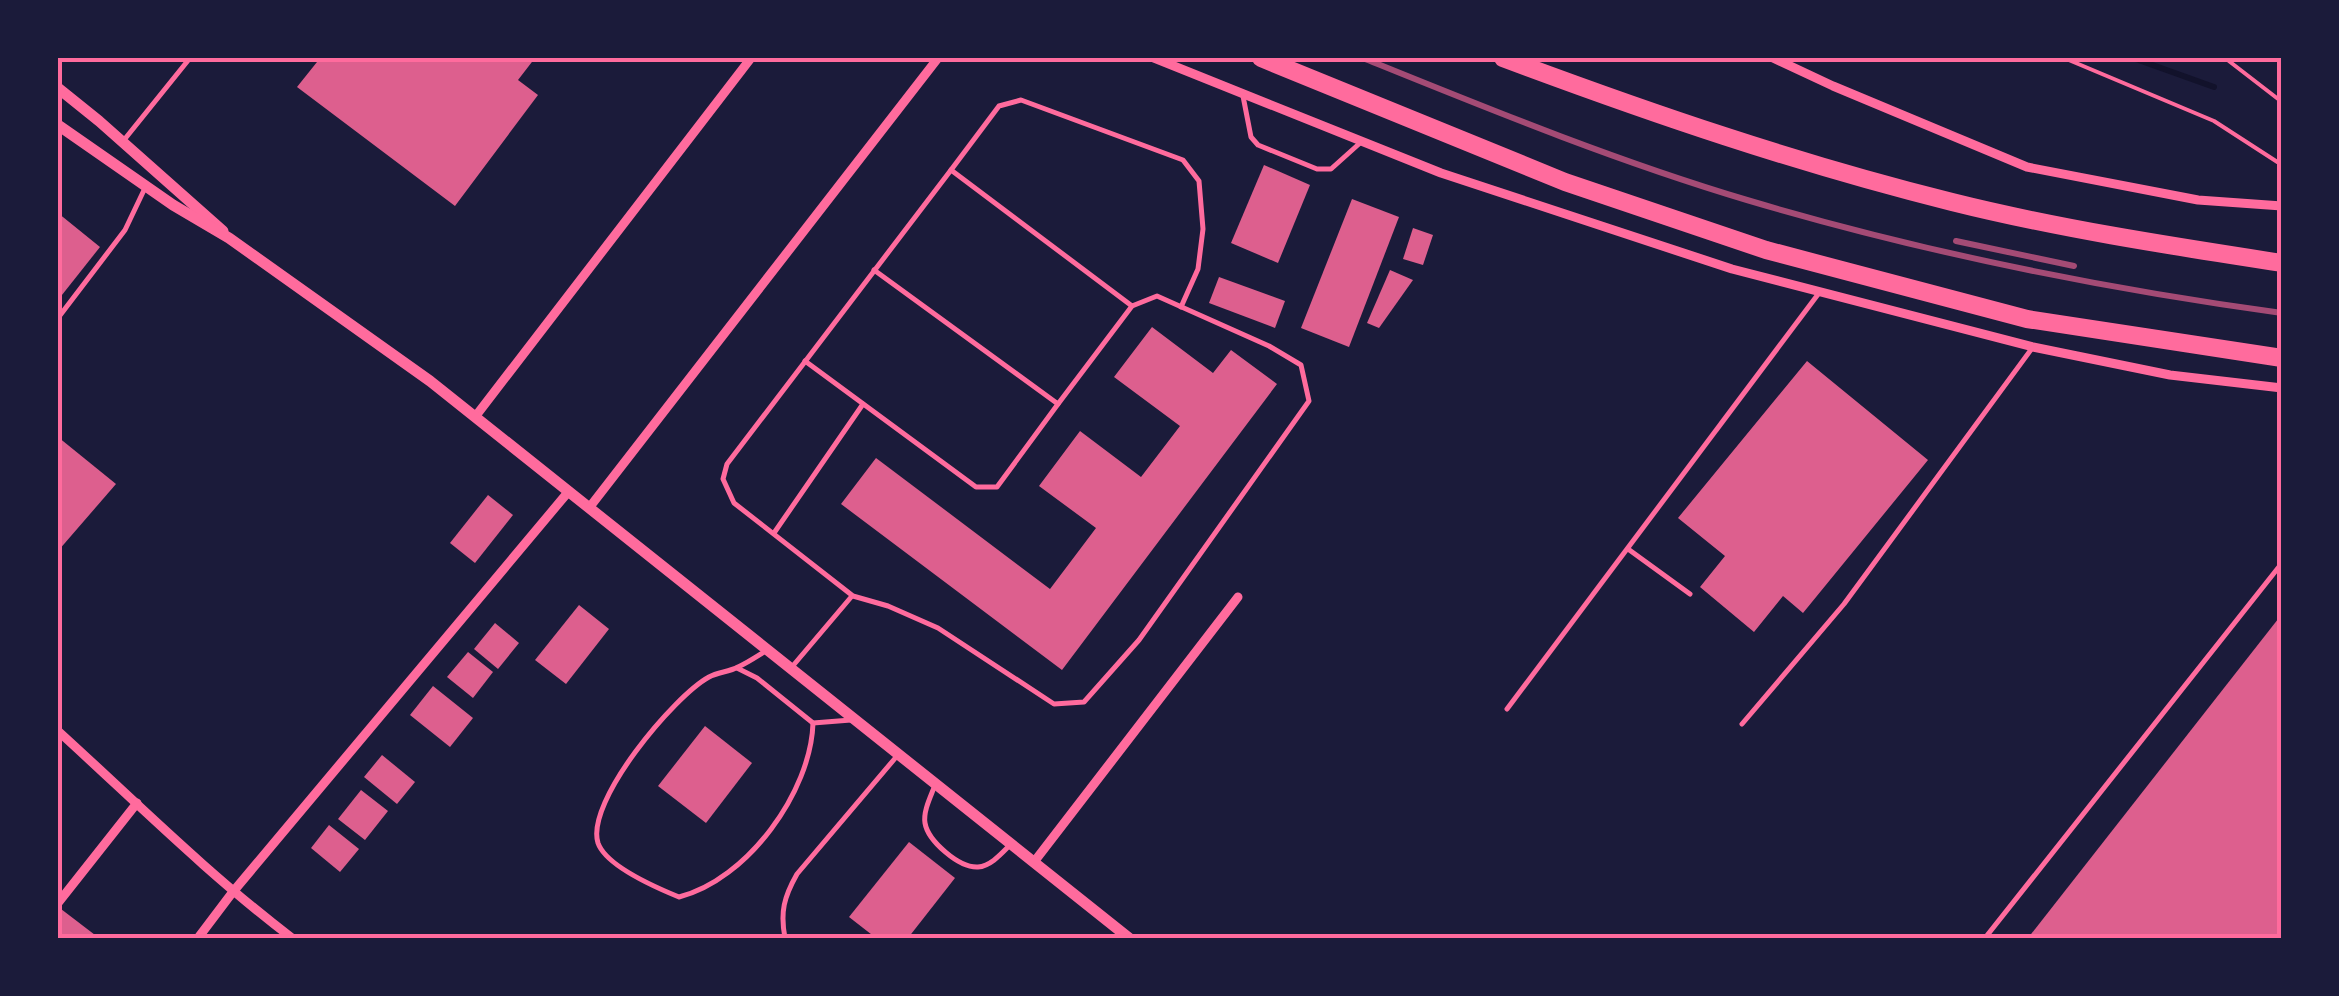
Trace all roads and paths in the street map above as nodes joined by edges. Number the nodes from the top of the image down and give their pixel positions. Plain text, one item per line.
1 (190, 58) edge
2 (751, 58) edge
3 (938, 58) edge
4 (1154, 58) edge
5 (1260, 58) edge
6 (1503, 58) edge
7 (1773, 58) edge
8 (2064, 58) edge
9 (2224, 58) edge
10 (58, 88) edge
11 (1242, 92) junction
12 (2282, 102) edge
13 (58, 125) edge
14 (1362, 141) junction
15 (122, 142) junction
16 (2282, 165) edge
17 (950, 170) junction
18 (145, 187) junction
19 (2282, 206) edge
20 (228, 238) junction
21 (2282, 263) edge
22 (874, 270) junction
23 (1819, 292) junction
24 (1132, 306) junction
25 (1181, 307) junction
26 (58, 318) edge
27 (2033, 348) junction
28 (2282, 358) edge
29 (805, 361) junction
30 (2282, 388) edge
31 (863, 404) junction
32 (1058, 404) junction
33 (475, 417) junction
34 (568, 491) junction
35 (590, 508) junction
36 (774, 533) junction
37 (1628, 548) junction
38 (2282, 563) edge
39 (1690, 594) dead end
40 (853, 596) junction
41 (1238, 597) dead end
42 (766, 651) junction
43 (737, 668) junction
44 (789, 670) junction
45 (1507, 708) dead end
46 (853, 720) junction
47 (813, 723) junction
48 (1742, 724) dead end
49 (58, 731) edge
50 (898, 756) junction
51 (935, 785) junction
52 (137, 803) junction
53 (1011, 844) junction
54 (1034, 862) junction
55 (232, 893) junction
56 (58, 903) edge
57 (198, 938) edge
58 (292, 938) edge
59 (784, 938) edge
60 (1129, 938) edge
61 (1985, 938) edge

1 - 15 lane
2 - 33 street
3 - 35 street
4 - 11 street
5 - 28 highway
6 - 21 highway
7 - 19 street
8 - 16 path
9 - 12 path
10 - 15 street
11 - 14 street
11 - 14 lane
13 - 18 street
14 - 23 street
15 - 20 street
17 - 22 lane
17 - 24 lane
17 - 25 lane
18 - 20 street
18 - 26 lane
20 - 33 street
22 - 29 lane
22 - 32 lane
23 - 27 street
23 - 37 lane
24 - 25 lane
24 - 32 lane
25 - 40 lane
27 - 30 street
27 - 48 lane
29 - 31 lane
29 - 36 lane
31 - 32 lane
31 - 36 lane
33 - 34 street
34 - 35 street
34 - 55 street
35 - 42 street
36 - 40 lane
37 - 39 lane
37 - 45 lane
38 - 61 lane
40 - 44 lane
41 - 54 street
42 - 43 lane
42 - 44 street
43 - 47 lane
43 - 47 lane
44 - 46 street
46 - 47 lane
46 - 50 street
49 - 52 street
50 - 51 street
50 - 59 lane
51 - 53 street
51 - 53 lane
52 - 55 street
52 - 56 street
53 - 54 street
54 - 60 street
55 - 57 street
55 - 58 street

